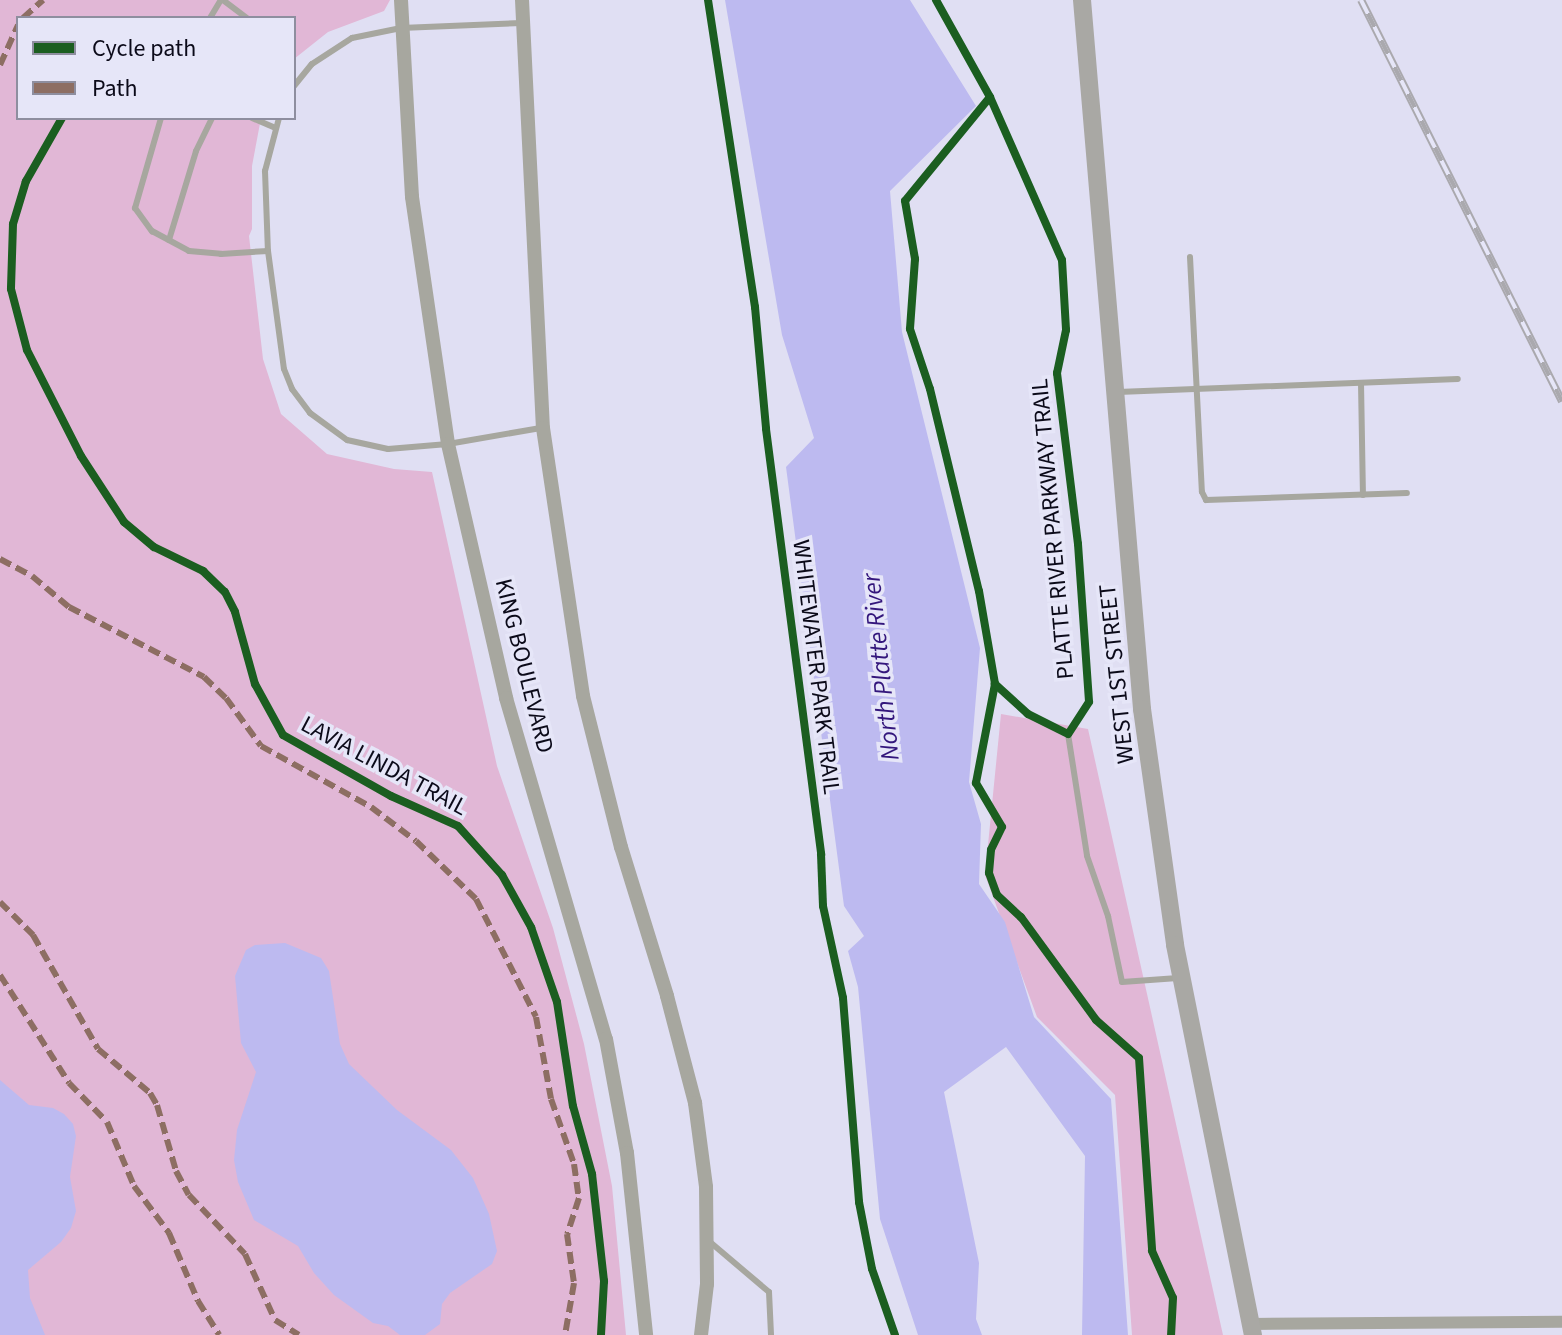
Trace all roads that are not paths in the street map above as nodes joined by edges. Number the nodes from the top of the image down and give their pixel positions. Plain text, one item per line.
1 (222, 0) edge
2 (401, 0) edge
3 (522, 0) edge
4 (1082, 0) edge
5 (244, 16) edge
6 (521, 23) junction
7 (401, 28) junction
8 (296, 84) edge
9 (160, 120) edge
10 (211, 120) edge
11 (257, 120) edge
12 (278, 120) edge
13 (275, 128) junction
14 (169, 240) junction
15 (268, 251) junction
16 (1190, 257) dead end
17 (1458, 379) dead end
18 (1361, 383) junction
19 (1196, 388) junction
20 (1115, 392) junction
21 (543, 428) junction
22 (448, 444) junction
23 (1407, 493) dead end
24 (1363, 495) junction
25 (1068, 734) dead end
26 (1181, 978) junction
27 (707, 1239) junction
28 (1562, 1322) edge
29 (1252, 1330) edge
30 (646, 1335) edge
31 (701, 1335) edge
32 (771, 1335) edge

1 - 5 lane
2 - 7 street, KING BOULEVARD
3 - 6 street, KING BOULEVARD
4 - 20 main road, WEST 1ST STREET
6 - 7 lane
6 - 21 street, KING BOULEVARD
7 - 8 lane
7 - 22 street, KING BOULEVARD
9 - 14 lane
10 - 14 lane
11 - 13 lane
12 - 13 lane
13 - 15 lane
14 - 15 lane
15 - 22 lane
16 - 19 lane
17 - 18 lane
18 - 19 lane
18 - 24 lane
19 - 20 lane
19 - 24 lane
20 - 26 main road, WEST 1ST STREET
21 - 22 lane
21 - 27 street, KING BOULEVARD
22 - 30 street, KING BOULEVARD
23 - 24 lane
25 - 26 lane
26 - 29 main road, WEST 1ST STREET
27 - 31 street, KING BOULEVARD
27 - 32 lane
28 - 29 street

